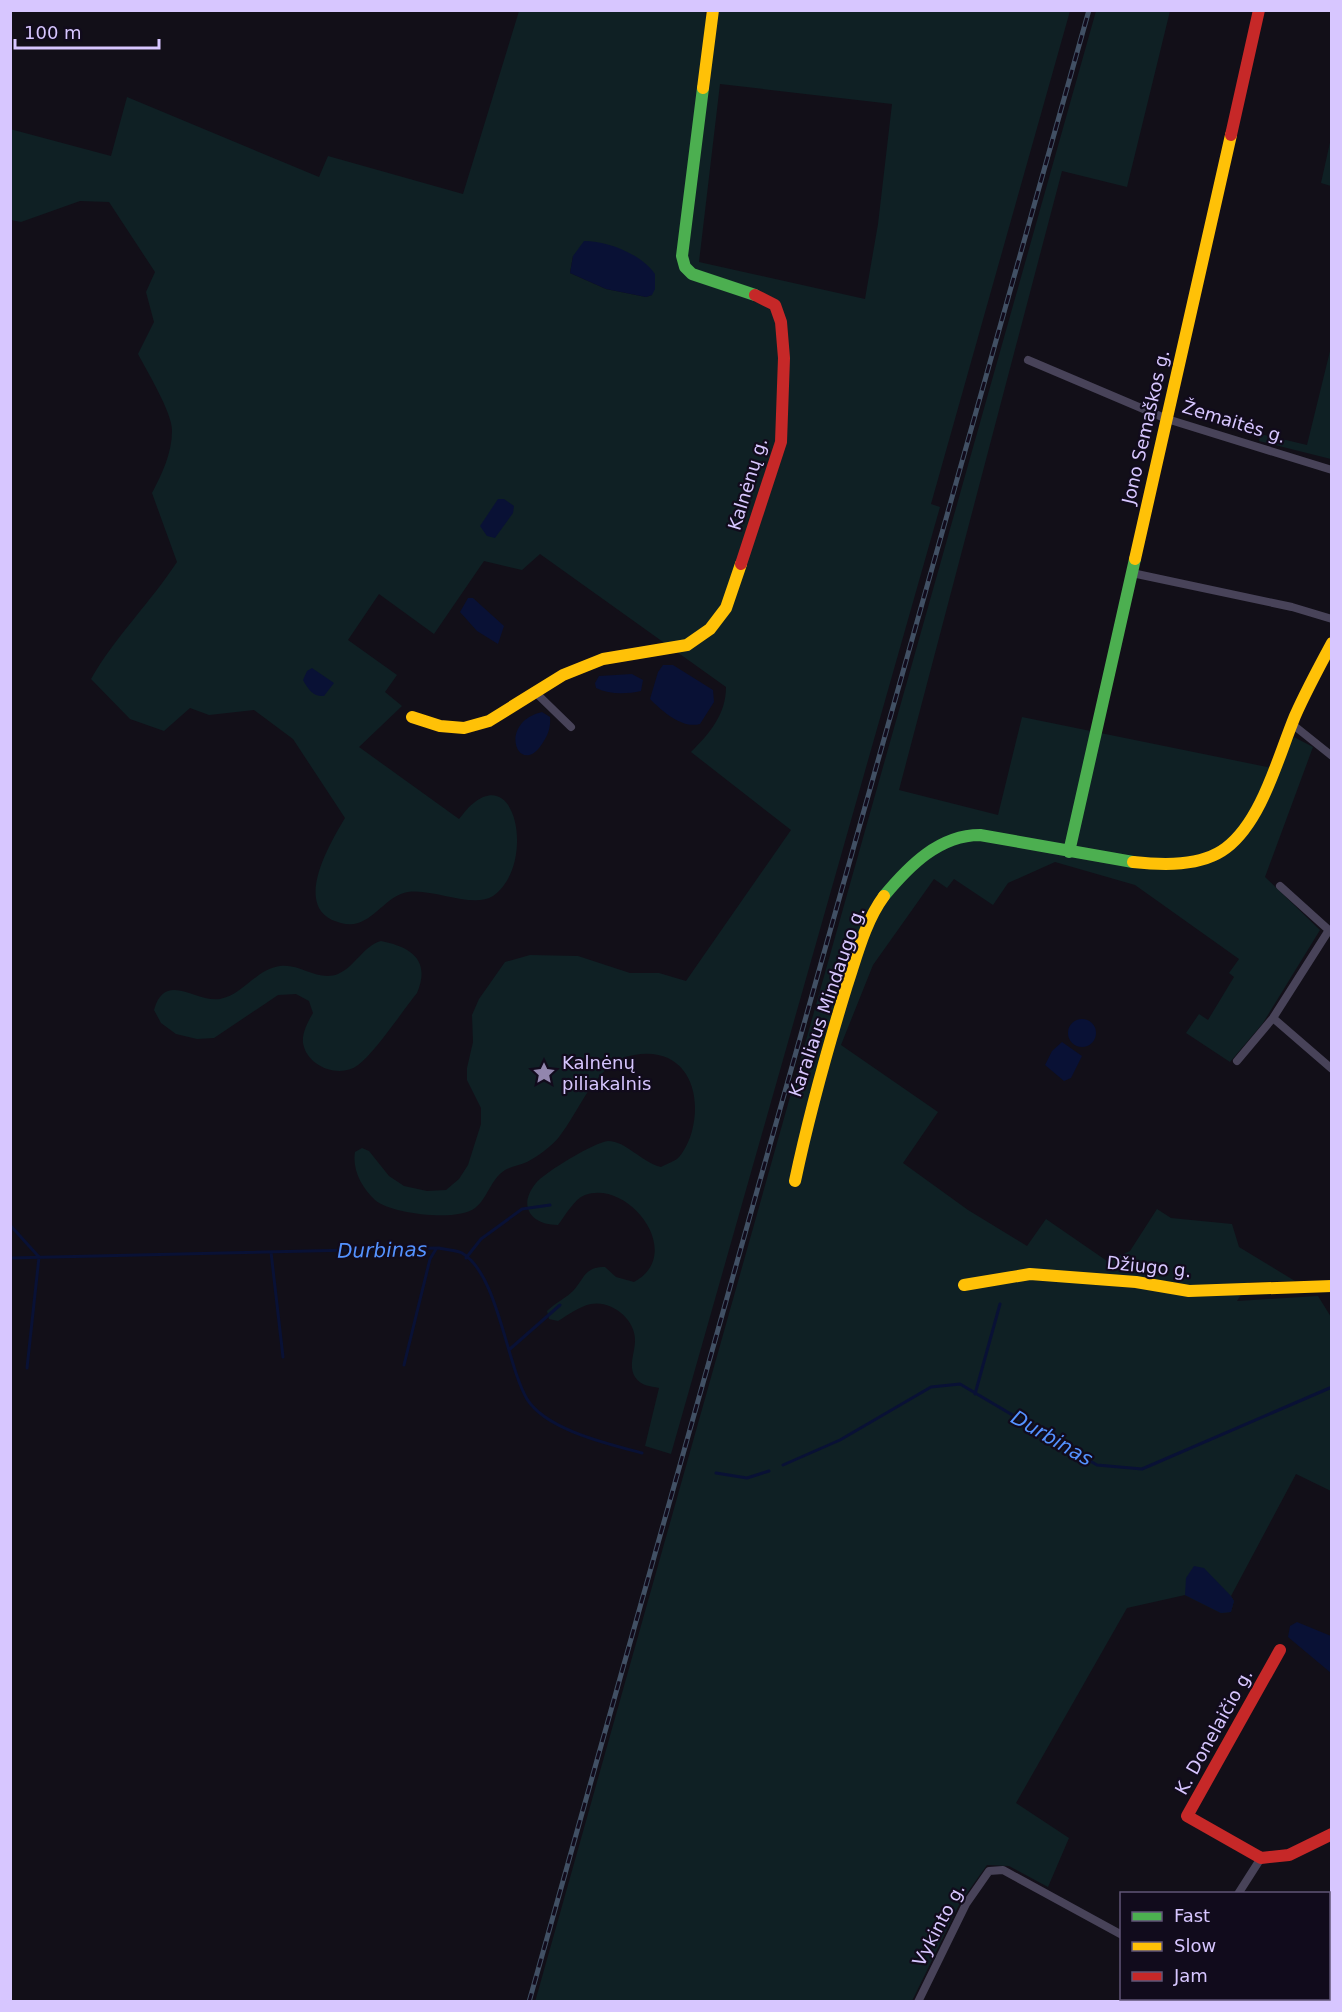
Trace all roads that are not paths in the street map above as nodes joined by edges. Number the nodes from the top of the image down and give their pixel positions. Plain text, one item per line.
1 (713, 10) edge
2 (1259, 10) edge
3 (1028, 360) dead end
4 (1167, 419) junction
5 (1332, 470) edge
6 (1132, 573) junction
7 (1332, 619) edge
8 (1332, 643) edge
9 (534, 691) junction
10 (412, 717) dead end
11 (1292, 724) junction
12 (571, 727) dead end
13 (1332, 756) edge
14 (1070, 852) junction
15 (1280, 886) dead end
16 (1330, 931) edge
17 (1273, 1018) junction
18 (1236, 1061) dead end
19 (1332, 1069) edge
20 (795, 1181) dead end
21 (964, 1285) dead end
22 (1332, 1286) edge
23 (1280, 1650) dead end
24 (1332, 1834) edge
25 (1261, 1858) junction
26 (1239, 1892) edge
27 (1120, 1934) edge
28 (918, 2001) edge

1 - 9 street, Kalnėnų g.
2 - 4 street, Jono Semaškos g.
3 - 4 street, Žemaitės g.
4 - 5 street, Žemaitės g.
4 - 6 street, Jono Semaškos g.
6 - 7 street
6 - 14 street, Jono Semaškos g.
8 - 11 street, Karaliaus Mindaugo g.
9 - 10 street, Kalnėnų g.
9 - 12 street
11 - 13 street
11 - 14 street, Karaliaus Mindaugo g.
14 - 20 street, Karaliaus Mindaugo g.
15 - 16 street
16 - 17 street
17 - 18 street
17 - 19 street
21 - 22 street, Džiugo g.
23 - 25 street, K. Donelaičio g.
24 - 25 street
25 - 26 street
27 - 28 street, Vykinto g.

